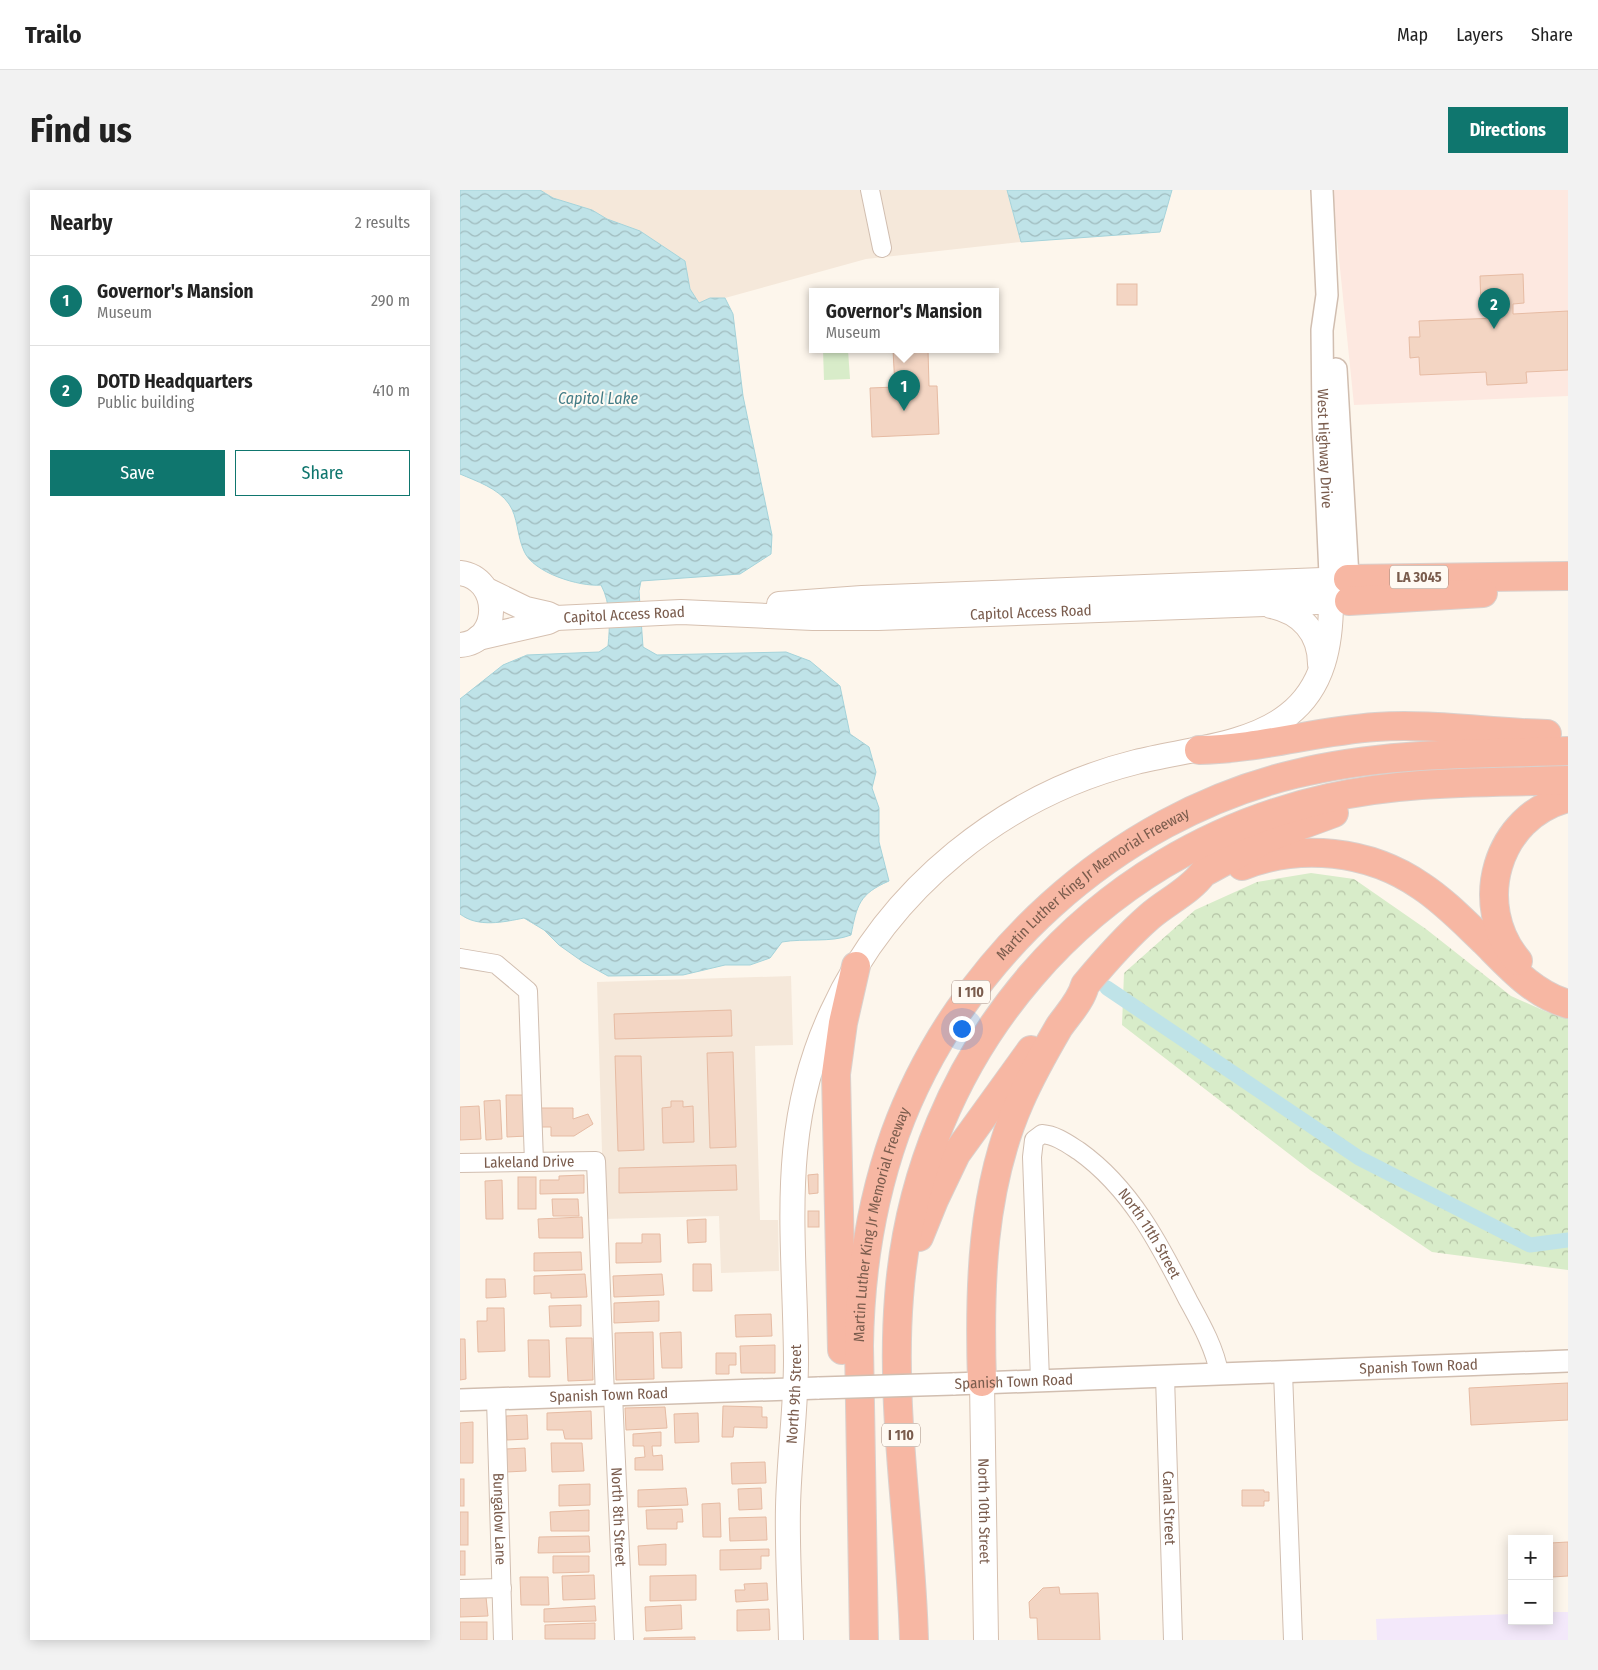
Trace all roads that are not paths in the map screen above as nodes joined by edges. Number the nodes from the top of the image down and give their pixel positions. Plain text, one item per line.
1 (870, 190) edge
2 (1322, 190) edge
3 (882, 248) dead end
4 (1568, 561) edge
5 (460, 562) edge
6 (1490, 575) junction
7 (1568, 576) edge
8 (476, 582) edge
9 (1340, 590) junction
10 (1568, 590) edge
11 (1262, 604) junction
12 (713, 613) junction
13 (556, 618) junction
14 (469, 641) edge
15 (1320, 673) junction
16 (1568, 735) edge
17 (1199, 750) junction
18 (1568, 751) edge
19 (1568, 780) edge
20 (1424, 785) junction
21 (1568, 798) edge
22 (1196, 881) junction
23 (460, 958) edge
24 (856, 966) junction
25 (1085, 985) junction
26 (1568, 994) edge
27 (1568, 1004) edge
28 (596, 1161) joint
29 (534, 1162) junction
30 (460, 1164) edge
31 (902, 1274) junction
32 (1568, 1361) edge
33 (1283, 1372) junction
34 (1219, 1373) junction
35 (1165, 1376) junction
36 (1040, 1380) junction
37 (982, 1382) junction
38 (794, 1390) junction
39 (609, 1396) junction
40 (496, 1399) junction
41 (460, 1400) edge
42 (502, 1588) junction
43 (460, 1589) edge
44 (913, 1595) junction
45 (503, 1640) edge
46 (624, 1640) edge
47 (790, 1640) edge
48 (860, 1640) edge
49 (864, 1640) edge
50 (914, 1640) edge
51 (922, 1640) edge
52 (986, 1640) edge
53 (1174, 1640) edge
54 (1293, 1640) edge

1 - 3 street
2 - 9 street, West Highway Drive
4 - 6 highway
5 - 8 main road
6 - 7 highway
6 - 9 highway, LA 3045
8 - 13 main road
8 - 14 main road
9 - 10 highway
9 - 11 main road, Capitol Access Road / LA 3045
9 - 12 main road, Capitol Access Road / LA 3045
9 - 15 main road, North 9th Street
11 - 12 main road, Capitol Access Road / LA 3045
11 - 15 main road
12 - 13 main road, Capitol Access Road / LA 3045
13 - 14 main road, Capitol Access Road
15 - 17 main road, North 9th Street
16 - 17 highway
17 - 24 main road, North 9th Street
18 - 49 highway, Martin Luther King Jr Memorial Freeway / I 110
19 - 20 highway, Martin Luther King Jr Memorial Freeway / I 110
20 - 22 highway
20 - 31 highway, Martin Luther King Jr Memorial Freeway / I 110
21 - 26 highway
22 - 25 highway
22 - 27 highway
23 - 29 street
24 - 38 main road, North 9th Street
24 - 48 highway
25 - 31 highway
25 - 37 highway
28 - 29 street, Lakeland Drive
28 - 39 street, North 8th Street
29 - 30 street, Lakeland Drive
31 - 44 highway, Martin Luther King Jr Memorial Freeway / I 110
32 - 33 street, Spanish Town Road
33 - 34 street, Spanish Town Road
33 - 54 street
34 - 35 street, Spanish Town Road
34 - 36 street, North 11th Street
35 - 36 street, Spanish Town Road
35 - 53 street, Canal Street
36 - 37 street, Spanish Town Road
37 - 38 street, Spanish Town Road, bridge
37 - 52 main road, North 10th Street
38 - 39 street, Spanish Town Road
38 - 47 main road, North 9th Street
39 - 40 street, Spanish Town Road
39 - 46 street, North 8th Street
40 - 41 street, Spanish Town Road
40 - 42 street, Bungalow Lane
42 - 43 street
42 - 45 street, Bungalow Lane
44 - 50 highway, Martin Luther King Jr Memorial Freeway / I 110
44 - 51 highway

